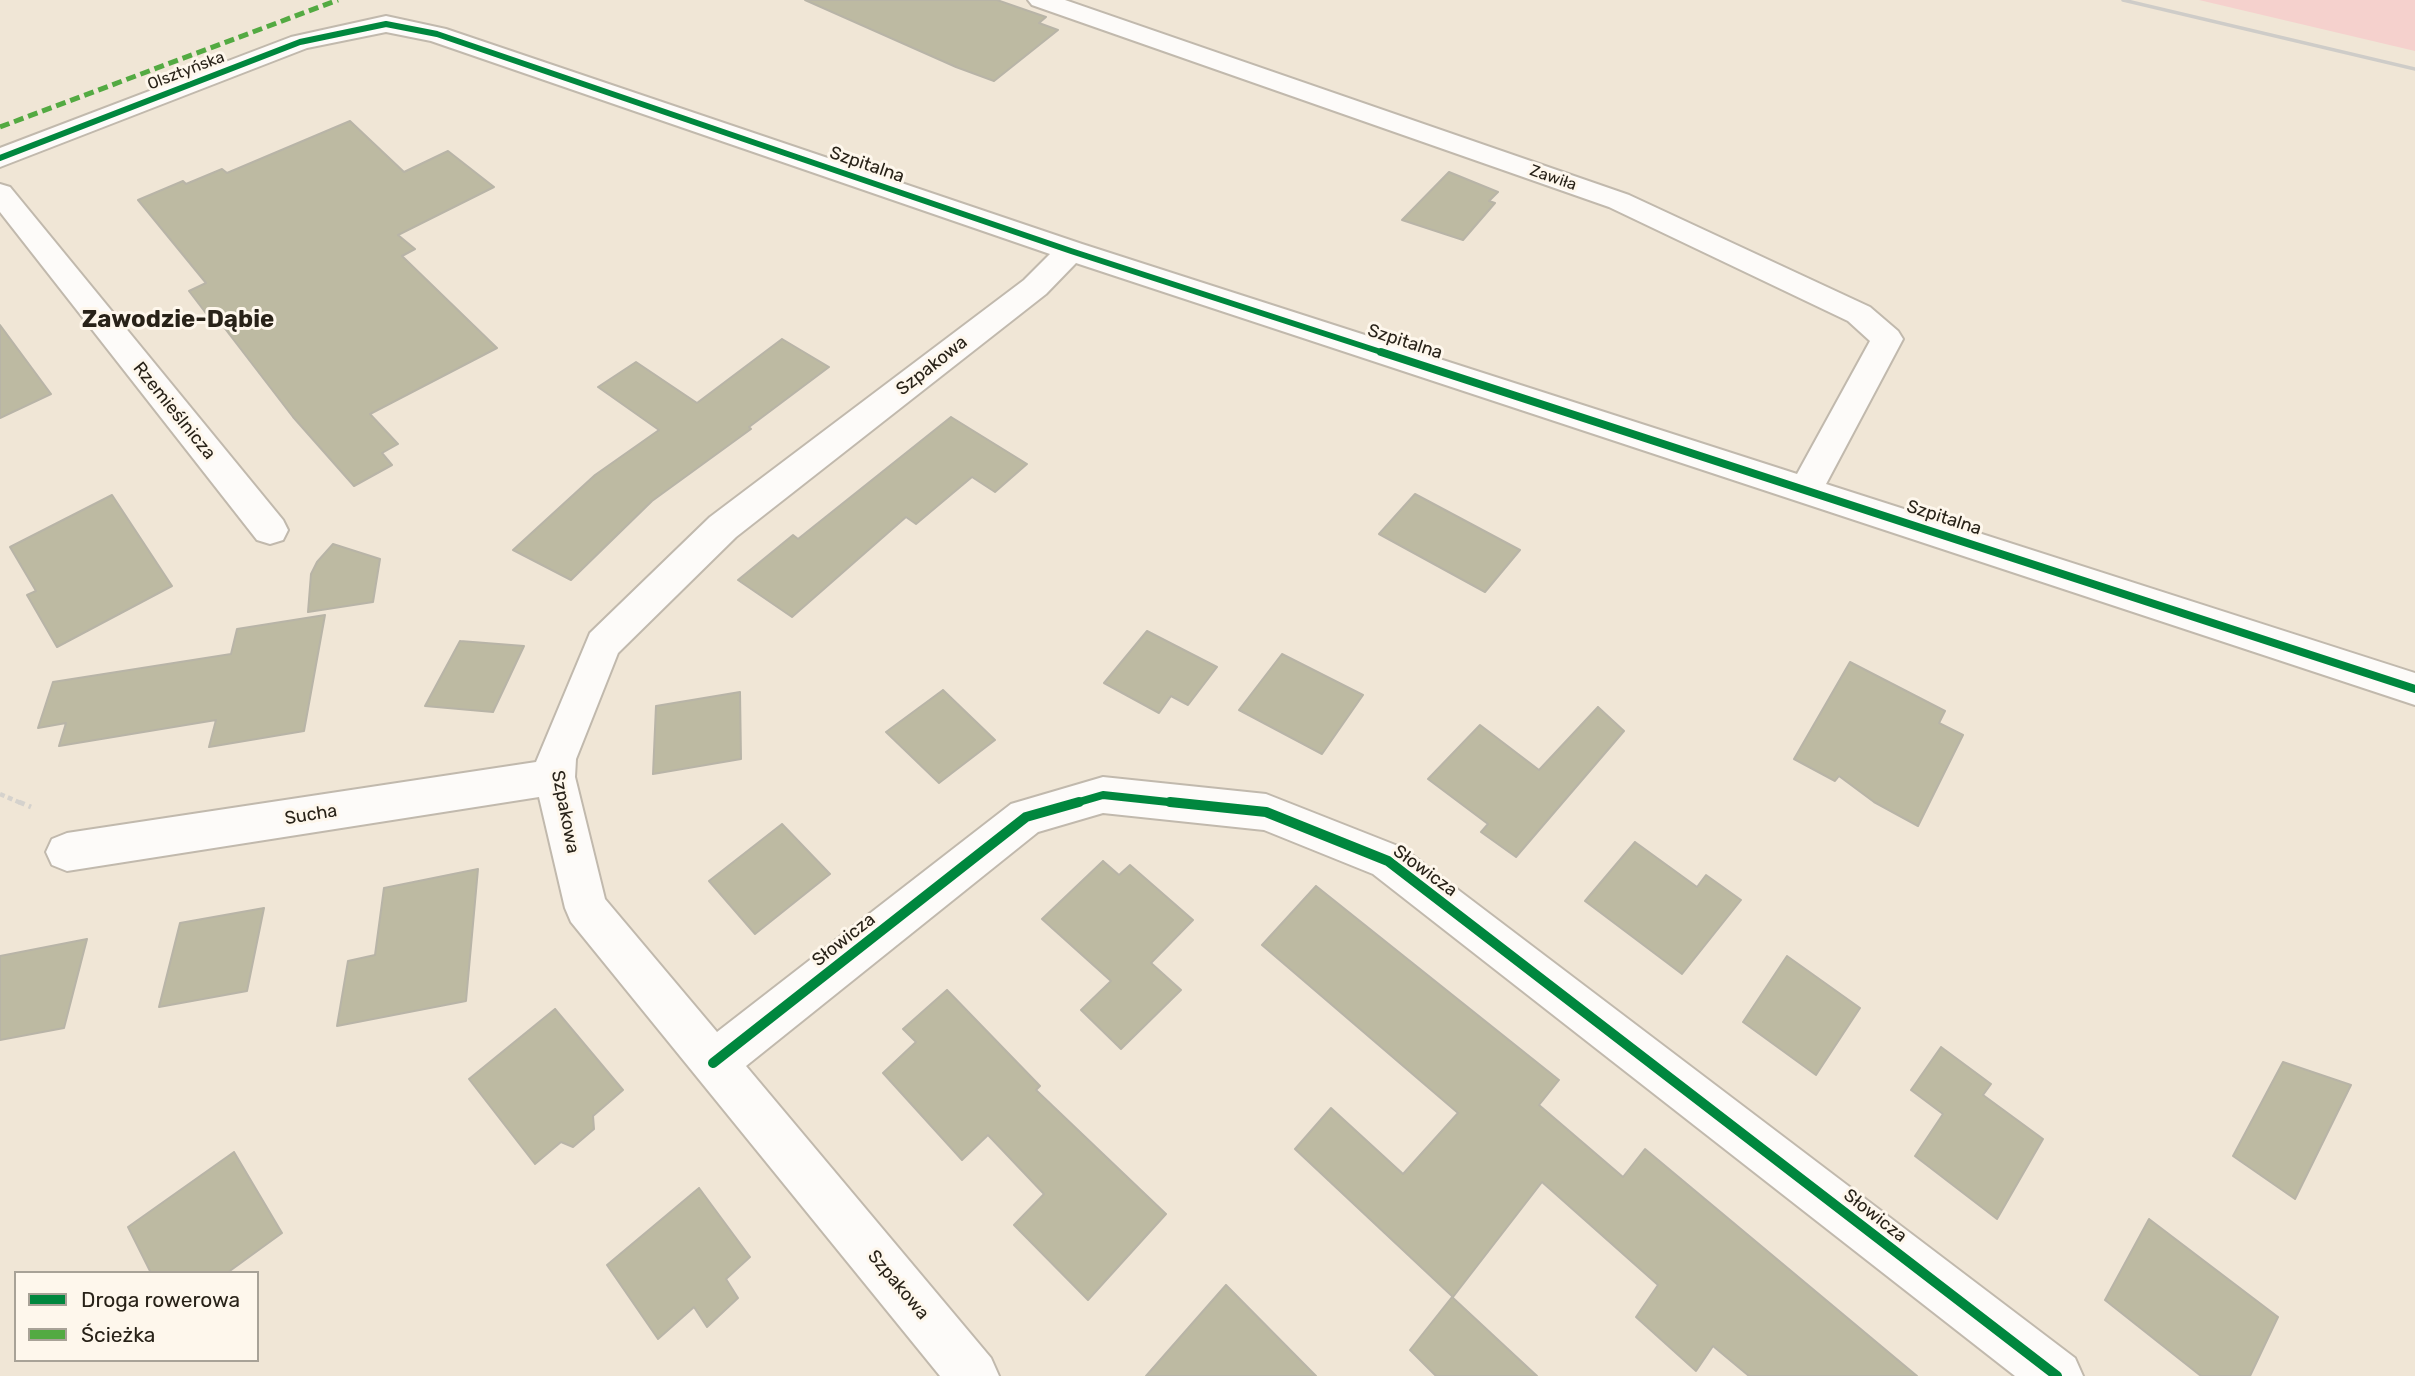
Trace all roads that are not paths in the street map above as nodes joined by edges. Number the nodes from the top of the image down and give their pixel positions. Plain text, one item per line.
1 (408, 0) edge
2 (1041, 0) edge
3 (386, 24) junction
4 (0, 158) edge
5 (0, 193) edge
6 (1071, 251) junction
7 (1806, 489) junction
8 (270, 530) dead end
9 (2415, 689) edge
10 (555, 777) junction
11 (67, 852) dead end
12 (713, 1063) junction
13 (973, 1376) edge
14 (2057, 1376) edge

1 - 3 street
2 - 7 street, Zawiła
3 - 4 street, Olsztyńska
3 - 6 street, Szpitalna
5 - 8 street, Rzemieślnicza
6 - 7 street, Szpitalna
6 - 10 street, Szpakowa
7 - 9 street, Szpitalna
10 - 11 street, Sucha
10 - 12 street, Szpakowa
12 - 13 street, Szpakowa
12 - 14 street, Słowicza

